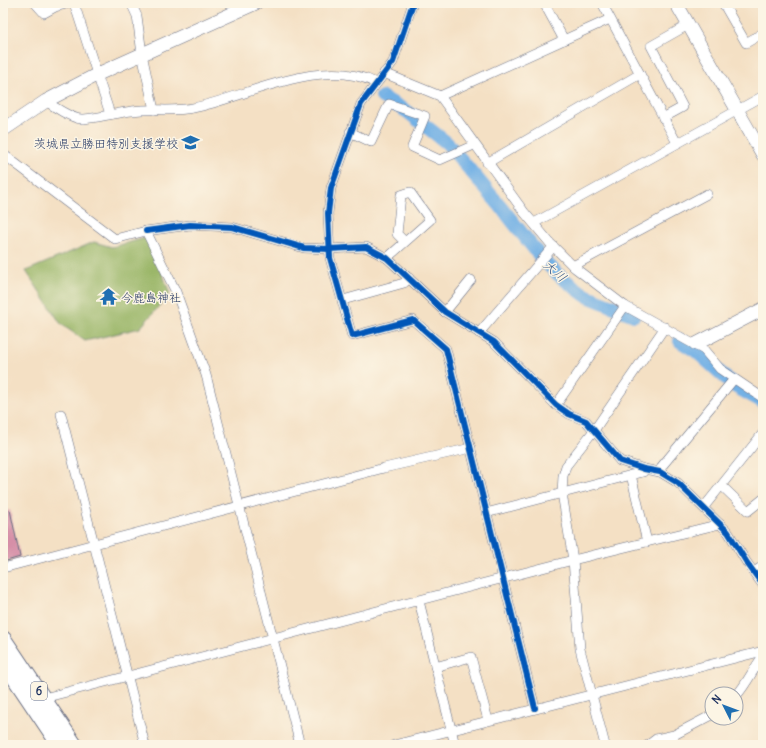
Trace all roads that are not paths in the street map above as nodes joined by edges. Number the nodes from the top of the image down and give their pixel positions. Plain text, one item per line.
1 (35, 3) edge
2 (70, 3) edge
3 (74, 3) edge
4 (131, 3) edge
5 (256, 3) edge
6 (412, 3) edge
7 (544, 3) edge
8 (602, 3) edge
9 (676, 3) edge
10 (723, 3) edge
11 (610, 19) junction
12 (688, 26) junction
13 (763, 33) edge
14 (564, 40) junction
15 (142, 54) junction
16 (384, 73) junction
17 (98, 74) junction
18 (640, 74) junction
19 (376, 83) junction
20 (440, 96) junction
21 (763, 96) edge
22 (46, 101) junction
23 (154, 110) junction
24 (737, 110) junction
25 (110, 114) junction
26 (663, 118) junction
27 (3, 130) edge
28 (350, 132) junction
29 (677, 144) junction
30 (474, 146) junction
31 (3, 154) edge
32 (763, 155) edge
33 (487, 163) junction
34 (707, 194) dead end
35 (534, 223) junction
36 (146, 231) junction
37 (405, 242) junction
38 (553, 247) junction
39 (330, 249) junction
40 (387, 258) junction
41 (573, 266) junction
42 (408, 278) junction
43 (471, 280) dead end
44 (343, 300) junction
45 (625, 306) junction
46 (763, 309) edge
47 (445, 312) junction
48 (665, 327) junction
49 (479, 334) junction
50 (696, 344) junction
51 (734, 379) junction
52 (763, 398) edge
53 (556, 405) junction
54 (61, 414) dead end
55 (595, 429) junction
56 (763, 433) edge
57 (471, 448) junction
58 (644, 469) junction
59 (660, 472) junction
60 (631, 475) junction
61 (722, 486) junction
62 (562, 493) junction
63 (763, 498) edge
64 (240, 507) junction
65 (704, 507) junction
66 (486, 513) junction
67 (720, 524) junction
68 (647, 542) junction
69 (94, 543) junction
70 (573, 560) junction
71 (763, 566) edge
72 (3, 568) edge
73 (754, 572) junction
74 (503, 579) junction
75 (763, 585) edge
76 (419, 601) junction
77 (3, 638) edge
78 (273, 639) junction
79 (763, 651) edge
80 (763, 656) edge
81 (3, 660) edge
82 (435, 667) junction
83 (128, 676) junction
84 (744, 688) edge
85 (593, 694) junction
86 (37, 700) junction
87 (535, 708) junction
88 (704, 719) edge
89 (488, 720) junction
90 (451, 730) junction
91 (60, 745) edge
92 (74, 745) edge
93 (145, 745) edge
94 (300, 745) edge
95 (394, 745) edge
96 (455, 745) edge
97 (605, 745) edge
98 (648, 745) edge

1 - 2 street
3 - 17 street
4 - 15 street
5 - 15 street
6 - 16 street
7 - 14 street
8 - 11 street
9 - 12 street
10 - 13 street
11 - 14 street
11 - 18 street
12 - 24 street
12 - 26 street
14 - 20 street
15 - 17 street
15 - 23 street
16 - 19 street
16 - 20 street
17 - 22 street
17 - 25 street
18 - 26 street
18 - 33 street
19 - 23 street
19 - 28 street
20 - 30 street
21 - 24 street
22 - 25 street
22 - 27 street
23 - 25 street
24 - 29 street
24 - 32 street
26 - 29 street
28 - 30 street
28 - 39 street
29 - 35 street
30 - 33 street
31 - 36 street
33 - 35 street
34 - 41 street
35 - 38 street
36 - 39 street
36 - 64 street
37 - 37 street
37 - 40 street
38 - 41 street
38 - 49 street
39 - 40 street
39 - 44 street
40 - 42 street
41 - 45 street
42 - 44 street
42 - 47 street
43 - 47 street
44 - 57 street
45 - 48 street
45 - 53 street
46 - 50 street
47 - 49 street
48 - 50 street
48 - 55 street
49 - 53 street
50 - 51 street
51 - 52 street
51 - 59 street
53 - 55 street
54 - 69 street
55 - 58 street
55 - 62 street
56 - 61 street
57 - 64 street
57 - 66 street
58 - 59 street
58 - 60 street
59 - 65 street
60 - 62 street
60 - 68 street
61 - 63 street
61 - 65 street
62 - 66 street
62 - 70 street
64 - 69 street
64 - 78 street
65 - 67 street
66 - 74 street
67 - 68 street
67 - 73 street
68 - 70 street
69 - 72 street
69 - 83 street
70 - 74 street
70 - 85 street
71 - 73 street
73 - 75 street
74 - 76 street
74 - 87 street
76 - 78 street
76 - 82 street
77 - 86 highway, 6
78 - 83 street
78 - 94 street
79 - 85 street
80 - 84 street
81 - 86 highway, 6
82 - 89 street
82 - 90 street
83 - 86 street
83 - 93 street
85 - 87 street
85 - 97 street
86 - 91 highway, 6
86 - 92 highway, 6
87 - 89 street
88 - 98 street
89 - 90 street
90 - 95 street
90 - 96 street

